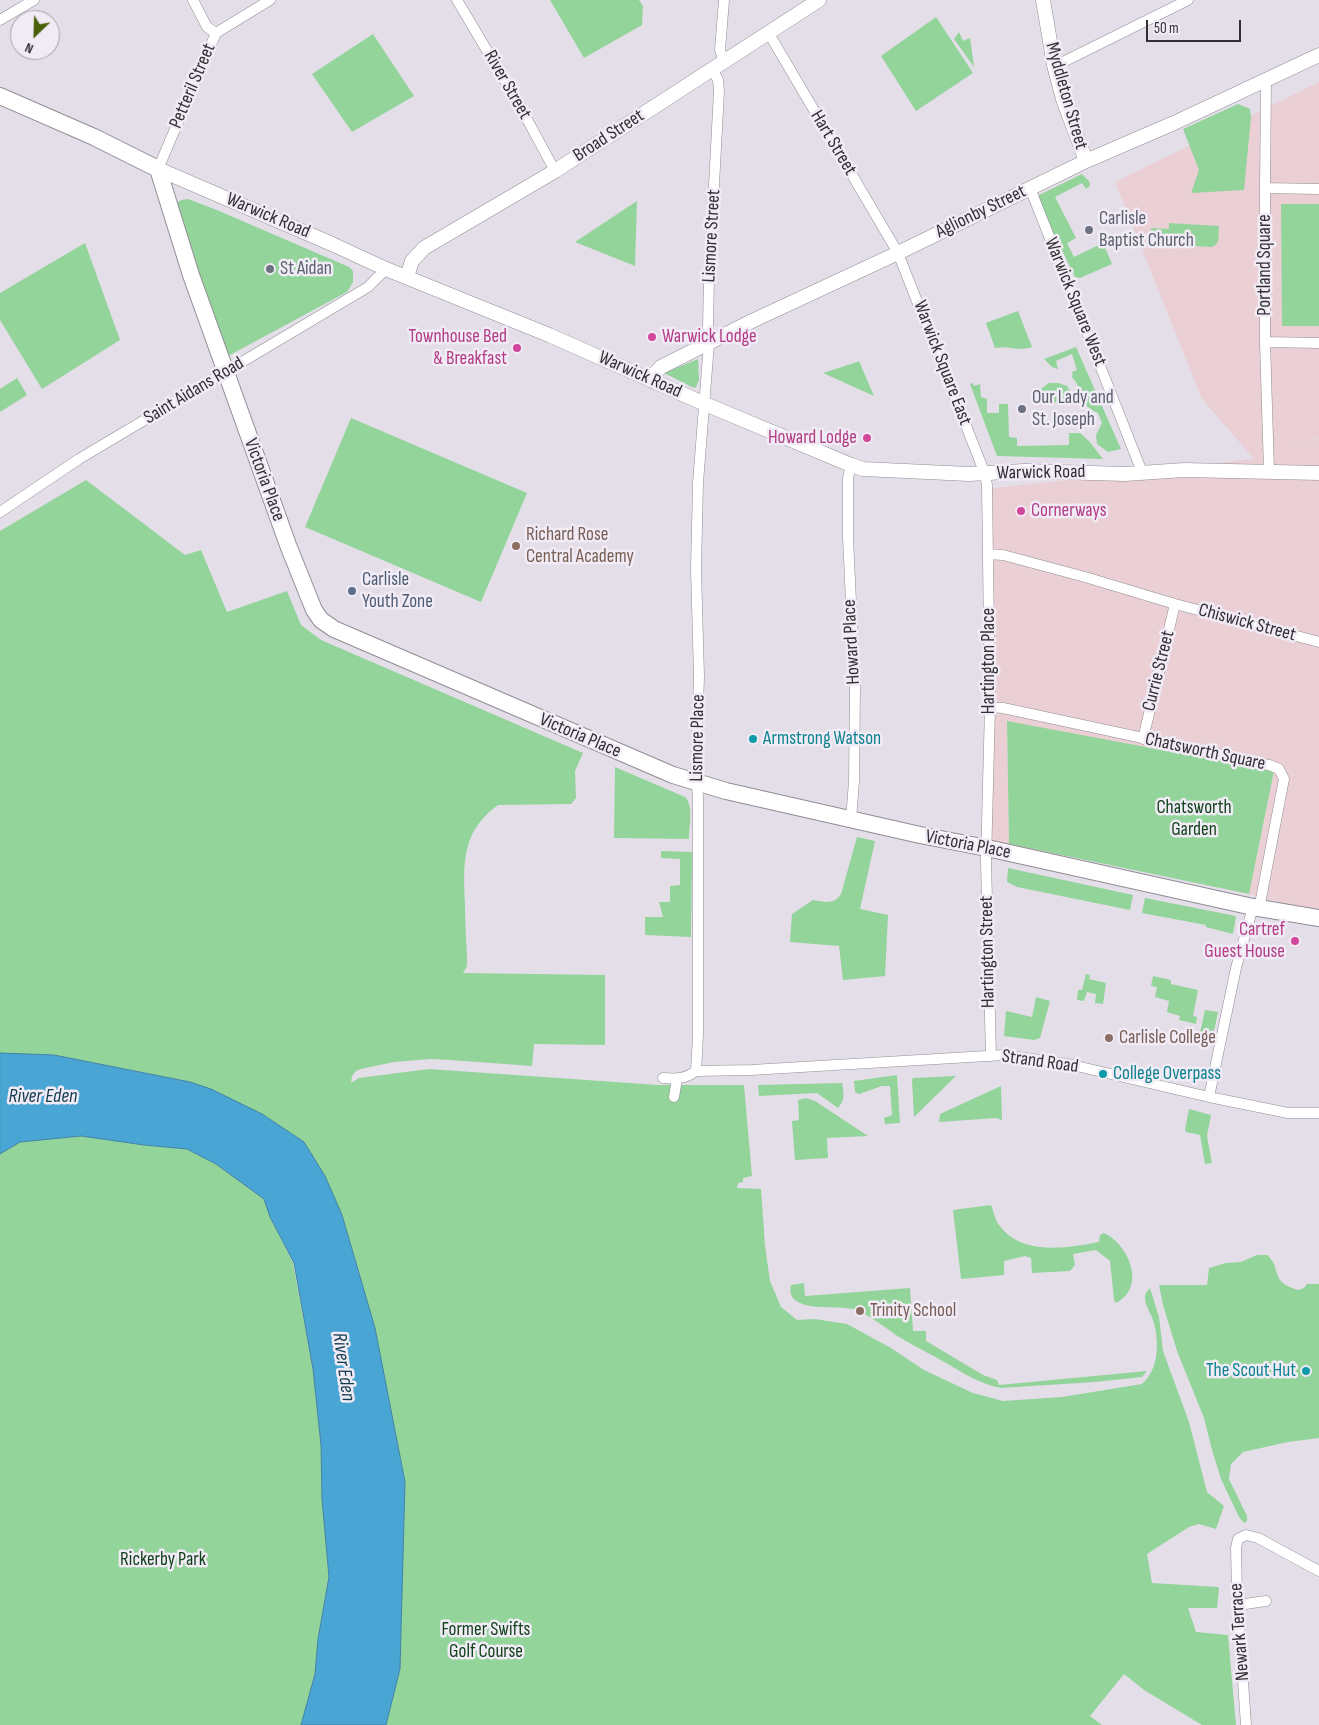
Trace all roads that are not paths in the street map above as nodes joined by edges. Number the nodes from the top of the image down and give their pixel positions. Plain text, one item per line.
1 (34, 0) edge
2 (193, 0) edge
3 (270, 0) edge
4 (457, 0) edge
5 (724, 0) edge
6 (820, 0) edge
7 (1043, 0) edge
8 (1188, 0) edge
9 (0, 20) edge
10 (768, 32) junction
11 (216, 33) junction
12 (1319, 54) edge
13 (1054, 65) junction
14 (719, 66) junction
15 (1266, 80) junction
16 (0, 96) edge
17 (1086, 161) junction
18 (158, 169) junction
19 (555, 171) junction
20 (1030, 188) junction
21 (1265, 188) junction
22 (1319, 189) edge
23 (898, 253) junction
24 (386, 269) junction
25 (407, 277) junction
26 (1265, 342) junction
27 (709, 343) junction
28 (1319, 343) edge
29 (226, 373) junction
30 (652, 381) junction
31 (705, 404) junction
32 (851, 465) junction
33 (1270, 471) junction
34 (1142, 472) junction
35 (1319, 473) edge
36 (985, 474) junction
37 (0, 512) edge
38 (988, 554) junction
39 (1175, 604) junction
40 (1319, 642) edge
41 (990, 707) junction
42 (1143, 739) junction
43 (697, 782) junction
44 (851, 820) junction
45 (987, 848) junction
46 (1256, 908) junction
47 (1319, 918) edge
48 (991, 1056) junction
49 (696, 1071) junction
50 (663, 1078) dead end
51 (677, 1080) junction
52 (674, 1097) dead end
53 (1209, 1097) junction
54 (1319, 1113) edge
55 (1319, 1571) edge
56 (1266, 1601) dead end
57 (1238, 1604) junction
58 (1246, 1725) edge

1 - 9 street
2 - 11 street
3 - 11 street, Petteril Street
4 - 19 street, River Street
5 - 14 street
6 - 10 street, Broad Street
7 - 13 street, Myddleton Street
8 - 13 street
10 - 14 street, Broad Street
10 - 23 street, Hart Street
11 - 18 street, Petteril Street
12 - 15 street, Aglionby Street
13 - 17 street, Myddleton Street
14 - 19 street, Broad Street
14 - 27 street, Lismore Street
15 - 17 street, Aglionby Street
15 - 21 street
16 - 18 main road, Warwick Road
17 - 20 street, Aglionby Street
18 - 24 street, Warwick Road
18 - 29 main road, Victoria Place
19 - 25 street, Broad Street
20 - 23 street, Aglionby Street
20 - 34 street, Warwick Square West
21 - 22 street, Portland Square
21 - 26 street, Portland Square
23 - 27 street, Aglionby Street
23 - 36 street, Warwick Square East
24 - 25 street, Warwick Road
24 - 29 street, Saint Aidans Road
25 - 30 street, Warwick Road
26 - 28 street, Portland Square
26 - 33 street
27 - 30 street, Aglionby Street
27 - 31 street, Lismore Street
29 - 37 street, Saint Aidans Road
29 - 43 main road, Victoria Place
30 - 31 street, Warwick Road
31 - 32 street, Warwick Road
31 - 43 street, Lismore Place
32 - 36 street, Warwick Road
32 - 44 street, Howard Place
33 - 34 street, Warwick Road
33 - 35 street, Warwick Road
34 - 36 street, Warwick Road
36 - 38 street, Hartington Place
38 - 39 street, Chiswick Street
38 - 41 street, Hartington Place
39 - 40 street, Chiswick Street
39 - 42 street, Currie Street
41 - 42 street, Chatsworth Square
41 - 45 street, Hartington Place
42 - 46 street, Chatsworth Square
43 - 44 main road, Victoria Place
43 - 49 street, Lismore Place
44 - 45 main road, Victoria Place
45 - 46 main road, Victoria Place
45 - 48 street, Hartington Street
46 - 47 main road, Victoria Place
46 - 53 street
48 - 49 street, Strand Road
48 - 53 street, Strand Road
49 - 51 street
50 - 51 street
51 - 52 street
53 - 54 street, Strand Road
55 - 57 street, Newark Terrace
56 - 57 street
57 - 58 street, Newark Terrace

